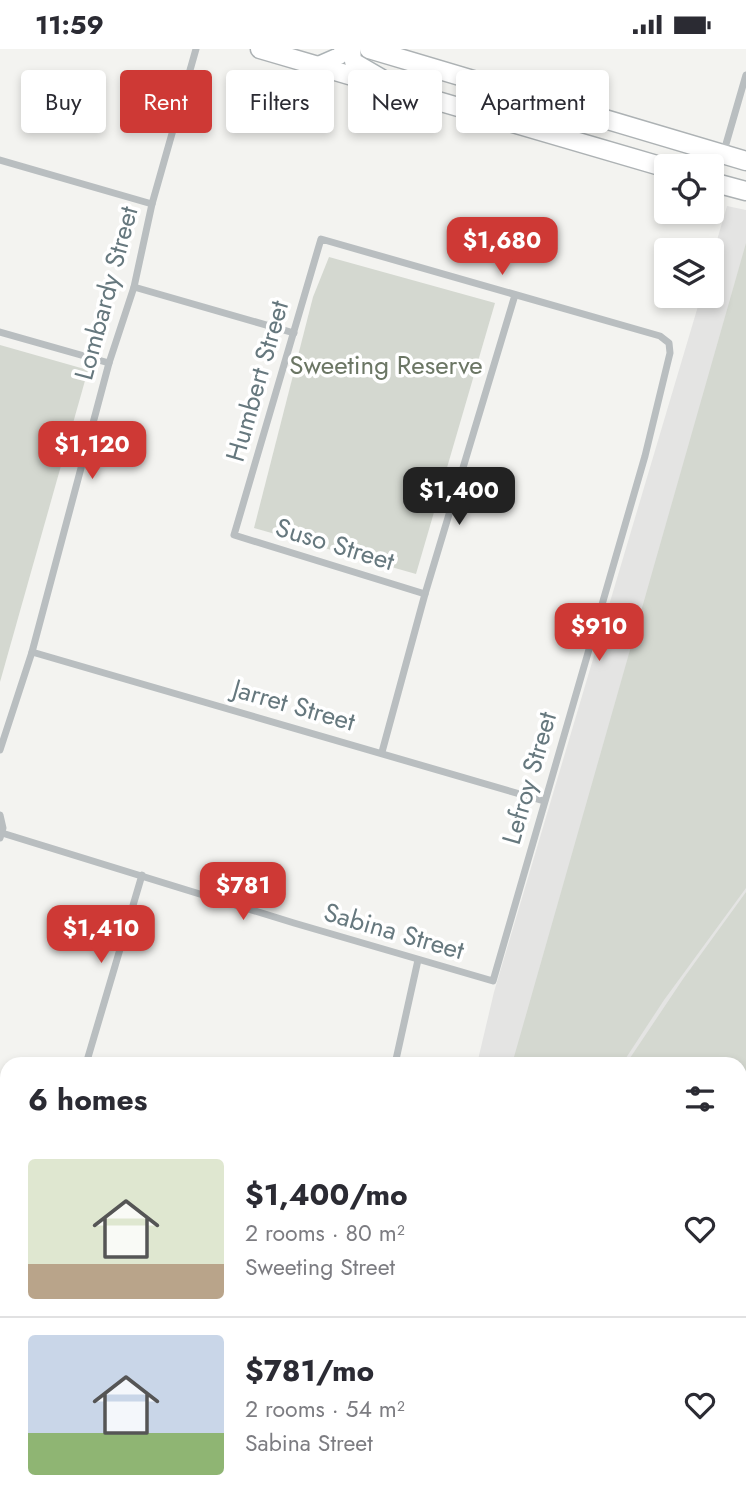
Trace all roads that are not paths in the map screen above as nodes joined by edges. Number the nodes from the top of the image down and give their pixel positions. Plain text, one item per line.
1 (196, 49) edge
2 (260, 49) edge
3 (346, 49) edge
4 (352, 49) edge
5 (369, 49) edge
6 (316, 66) junction
7 (365, 70) edge
8 (348, 75) edge
9 (746, 75) edge
10 (442, 101) edge
11 (719, 154) edge
12 (722, 154) edge
13 (724, 155) edge
14 (0, 160) edge
15 (746, 160) edge
16 (654, 164) edge
17 (724, 186) edge
18 (746, 191) edge
19 (152, 204) junction
20 (134, 287) junction
21 (515, 295) junction
22 (0, 332) edge
23 (294, 333) junction
24 (109, 362) junction
25 (234, 535) joint
26 (425, 594) junction
27 (32, 652) junction
28 (0, 750) edge
29 (382, 752) junction
30 (544, 801) junction
31 (0, 815) edge
32 (1, 836) edge
33 (142, 875) junction
34 (418, 960) junction
35 (493, 981) joint
36 (88, 1057) edge
37 (397, 1057) edge

1 - 19 street, Lombardy Street
2 - 6 main road
3 - 6 street
4 - 7 street
5 - 11 main road
6 - 8 main road
9 - 12 street
10 - 16 main road
13 - 15 main road
14 - 19 street
17 - 18 main road
19 - 20 street, Lombardy Street
20 - 23 street
20 - 24 street, Lombardy Street
21 - 23 street, Humbert Street
21 - 26 street
21 - 30 street, Lefroy Street
22 - 24 street
23 - 25 street, Humbert Street
24 - 27 street, Lombardy Street
25 - 26 street, Suso Street
26 - 29 street
27 - 28 street, Lombardy Street
27 - 29 street, Jarret Street
29 - 30 street, Jarret Street
30 - 35 street, Lefroy Street
31 - 32 street
32 - 33 street, Sabina Street
33 - 34 street, Sabina Street
33 - 36 street
34 - 35 street, Sabina Street
34 - 37 street

